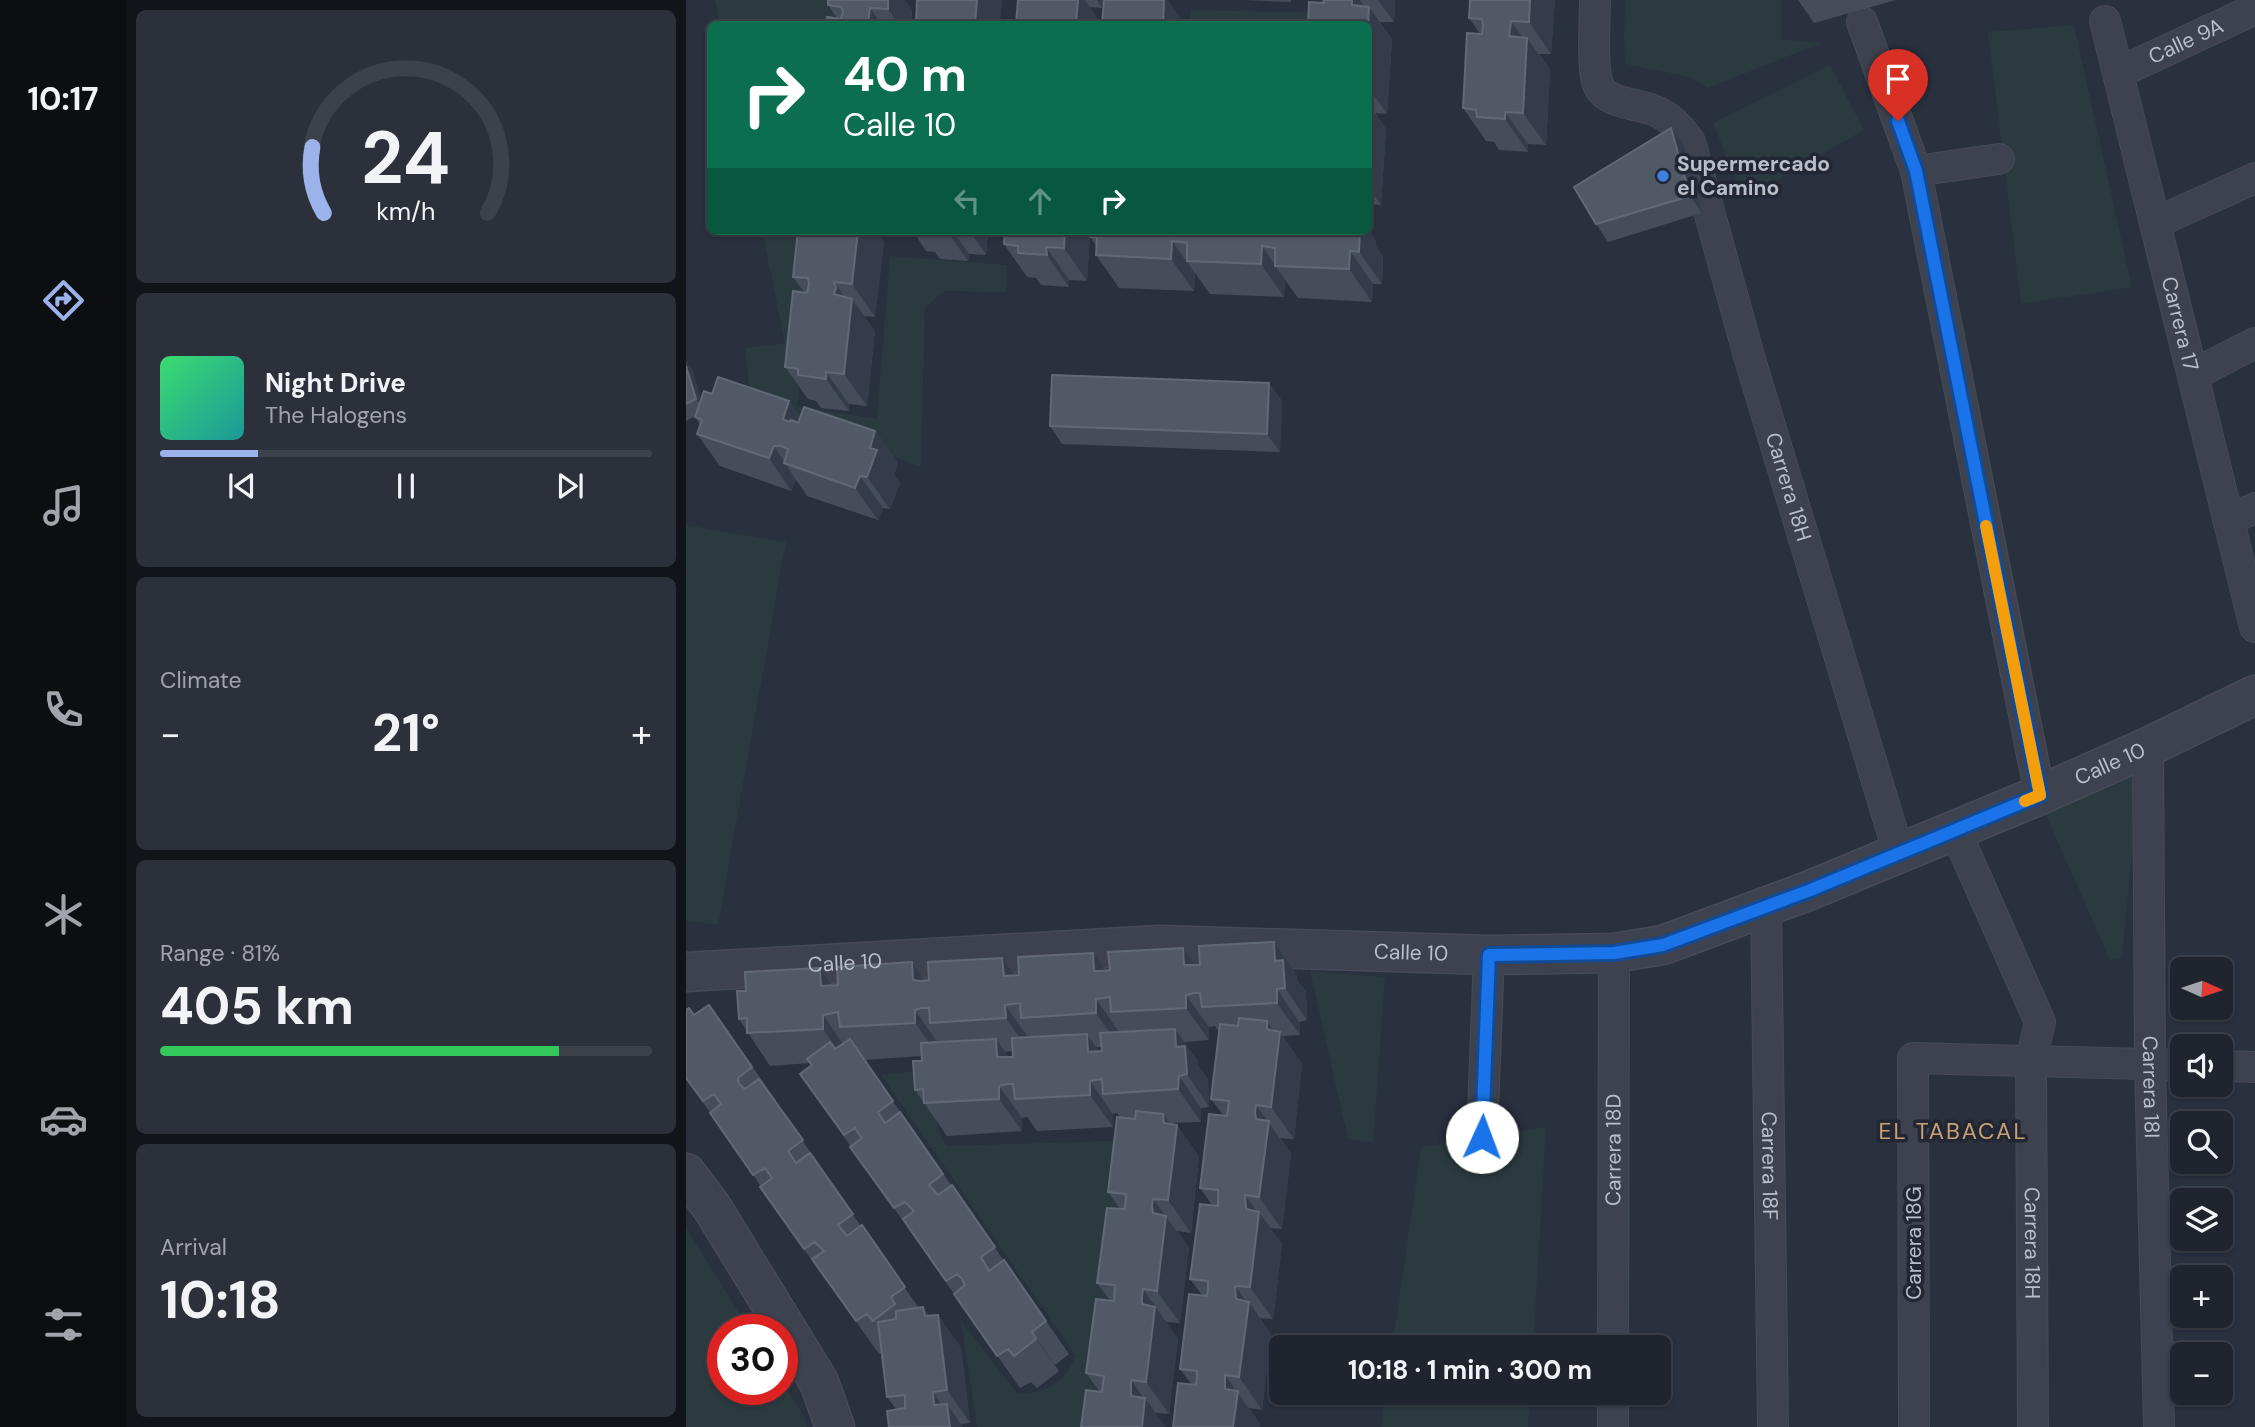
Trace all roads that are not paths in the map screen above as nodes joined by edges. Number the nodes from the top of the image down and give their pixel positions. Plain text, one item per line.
1 (1595, 0) edge
2 (2255, 9) edge
3 (2105, 21) dead end
4 (1862, 22) dead end
5 (2118, 73) junction
6 (1999, 159) dead end
7 (1916, 171) junction
8 (2255, 178) edge
9 (2155, 223) junction
10 (2255, 343) edge
11 (2193, 375) junction
12 (2242, 514) edge
13 (2255, 626) edge
14 (2255, 695) edge
15 (2148, 747) junction
16 (2040, 795) junction
17 (1955, 830) junction
18 (1899, 854) junction
19 (1766, 907) junction
20 (1614, 953) junction
21 (1489, 955) junction
22 (686, 972) edge
23 (2031, 1061) junction
24 (2150, 1064) junction
25 (2170, 1065) edge
26 (2233, 1066) edge
27 (2255, 1067) edge
28 (1482, 1137) dead end
29 (686, 1173) edge
30 (1613, 1335) edge
31 (1613, 1405) edge
32 (835, 1427) edge
33 (1613, 1427) edge
34 (1773, 1427) edge
35 (1914, 1427) edge
36 (2033, 1427) edge
37 (2159, 1427) edge

1 - 18 street, Carrera 18H
2 - 5 street, Calle 9A
3 - 5 street, Carrera 17
4 - 7 street
5 - 9 street, Carrera 17
6 - 7 street
7 - 16 street
8 - 9 street
9 - 11 street, Carrera 17
10 - 11 street
11 - 12 street, Carrera 17
12 - 13 street, Carrera 17
14 - 15 street, Calle 10
15 - 16 street, Calle 10
15 - 24 street, Carrera 18I
16 - 17 street, Calle 10
17 - 18 street, Calle 10
17 - 23 street, Carrera 18H
18 - 19 street, Calle 10
19 - 20 street, Calle 10
19 - 34 street, Carrera 18F
20 - 21 street, Calle 10
20 - 30 street, Carrera 18D
21 - 22 street, Calle 10
21 - 28 street
23 - 24 street
23 - 35 street, Carrera 18G
23 - 36 street, Carrera 18H
24 - 25 street
24 - 37 street, Carrera 18I
26 - 27 street
29 - 32 street
31 - 33 street

